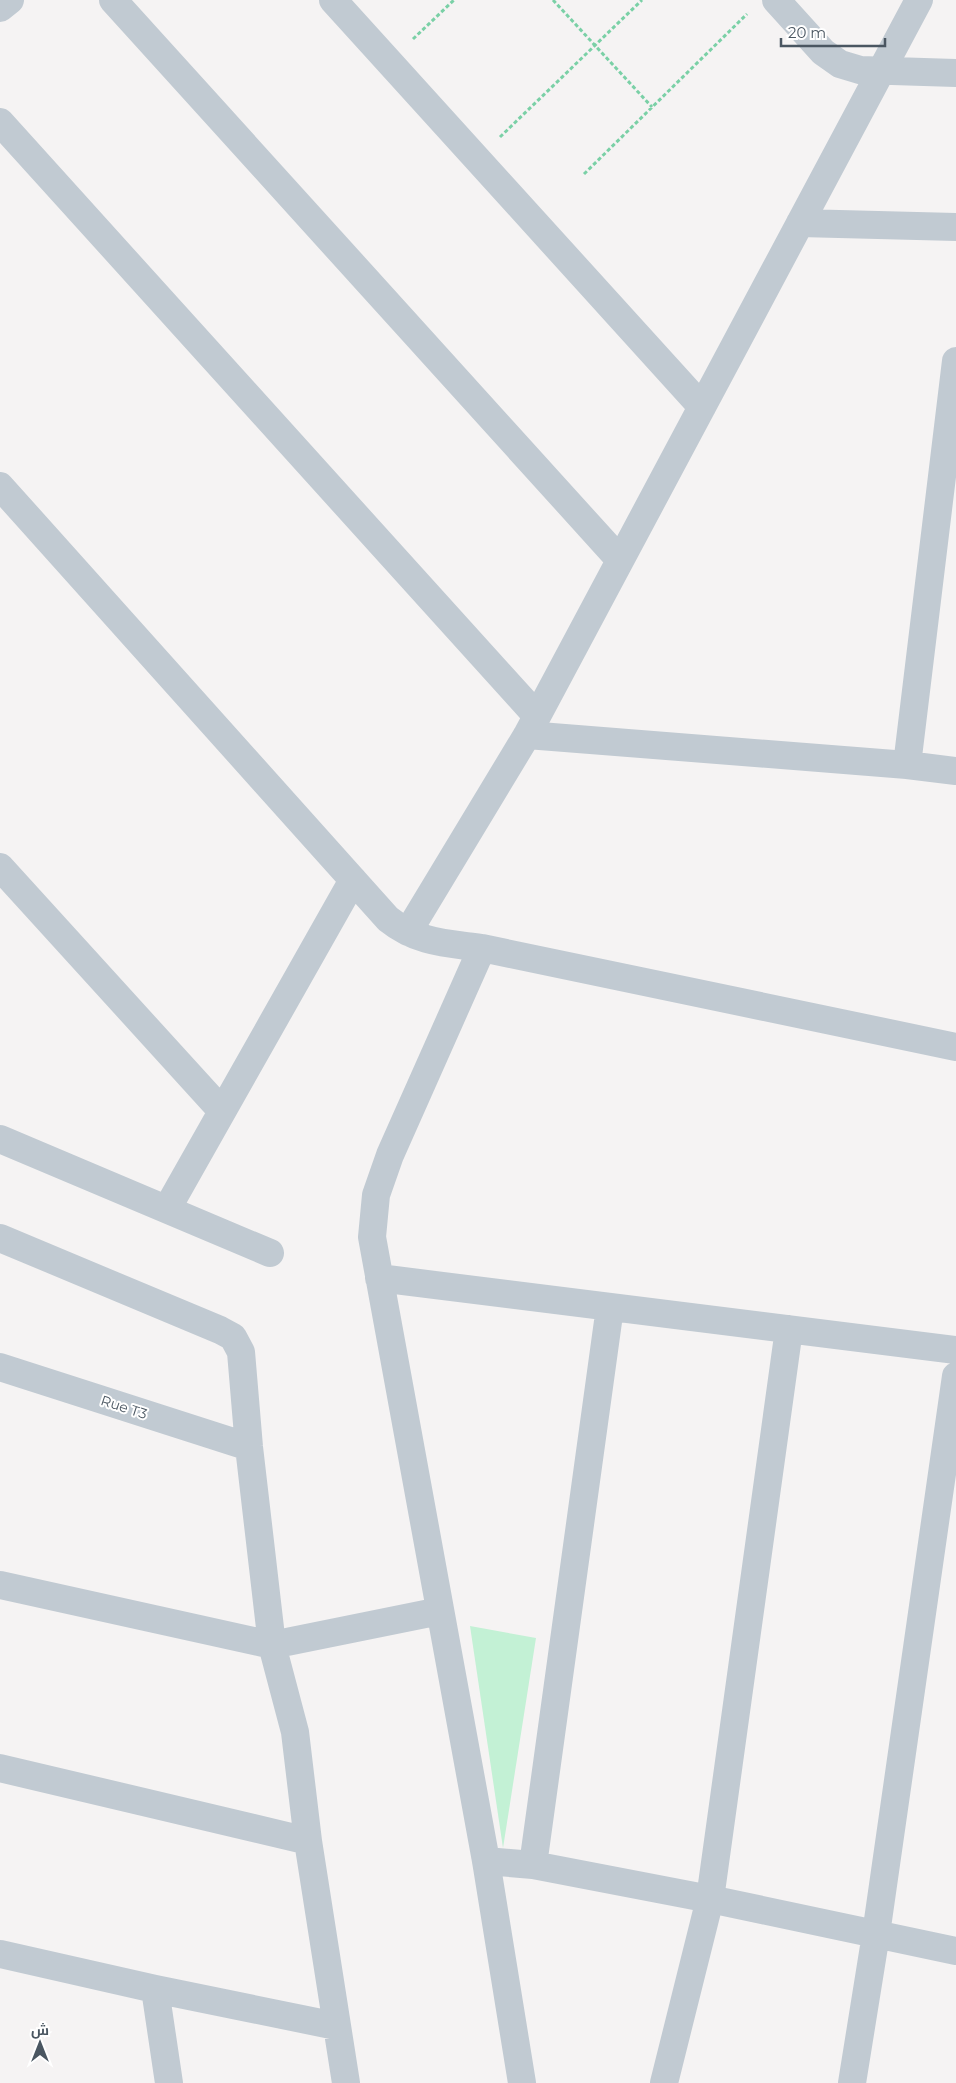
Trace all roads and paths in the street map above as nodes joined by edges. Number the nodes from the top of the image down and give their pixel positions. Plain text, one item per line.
1 (10, 0) edge
2 (113, 0) edge
3 (333, 0) edge
4 (454, 0) edge
5 (553, 0) edge
6 (642, 0) edge
7 (776, 0) edge
8 (918, 0) edge
9 (0, 8) edge
10 (747, 13) dead end
11 (595, 45) junction
12 (390, 62) junction
13 (881, 70) junction
14 (956, 73) edge
15 (652, 107) junction
16 (0, 122) edge
17 (478, 159) junction
18 (584, 174) dead end
19 (800, 223) junction
20 (956, 227) edge
21 (956, 361) edge
22 (702, 407) junction
23 (0, 486) edge
24 (620, 560) junction
25 (532, 726) junction
26 (908, 765) junction
27 (956, 771) edge
28 (0, 867) edge
29 (353, 880) junction
30 (408, 932) junction
31 (482, 948) junction
32 (956, 1048) edge
33 (222, 1111) junction
34 (0, 1139) edge
35 (167, 1209) junction
36 (0, 1238) edge
37 (270, 1253) dead end
38 (379, 1278) junction
39 (610, 1307) junction
40 (789, 1329) junction
41 (956, 1350) edge
42 (0, 1367) edge
43 (956, 1376) edge
44 (249, 1447) junction
45 (0, 1585) edge
46 (440, 1611) junction
47 (272, 1645) junction
48 (0, 1768) edge
49 (308, 1841) junction
50 (486, 1861) junction
51 (533, 1865) junction
52 (710, 1899) junction
53 (876, 1934) junction
54 (956, 1951) edge
55 (0, 1954) edge
56 (155, 1989) junction
57 (336, 2026) junction
58 (169, 2083) edge
59 (346, 2083) edge
60 (522, 2083) edge
61 (664, 2083) edge
62 (852, 2083) edge

1 - 9 street
2 - 24 street
3 - 12 street
4 - 12 path
5 - 11 path
6 - 11 path
7 - 13 street
8 - 13 street
10 - 15 path
11 - 15 path
11 - 17 path
12 - 17 street
13 - 14 street
13 - 19 street
15 - 18 path
16 - 25 street
17 - 22 street
19 - 20 street
19 - 22 street
21 - 26 street
22 - 24 street
23 - 29 street
24 - 25 street
25 - 26 street
25 - 30 street
26 - 27 street
28 - 33 street
29 - 30 street
29 - 33 street
30 - 31 street
31 - 32 street
31 - 38 street
33 - 35 street
34 - 35 street
35 - 37 street
36 - 44 street
38 - 39 street
38 - 46 street
39 - 40 street
39 - 51 street
40 - 41 street
40 - 52 street
42 - 44 street, Rue T3
43 - 53 street
44 - 47 street
45 - 47 street
46 - 47 street
46 - 50 street
47 - 49 street
48 - 49 street
49 - 57 street
50 - 51 street
50 - 60 street
51 - 52 street
52 - 53 street
52 - 61 street
53 - 54 street
53 - 62 street
55 - 56 street
56 - 57 street
56 - 58 street
57 - 59 street

